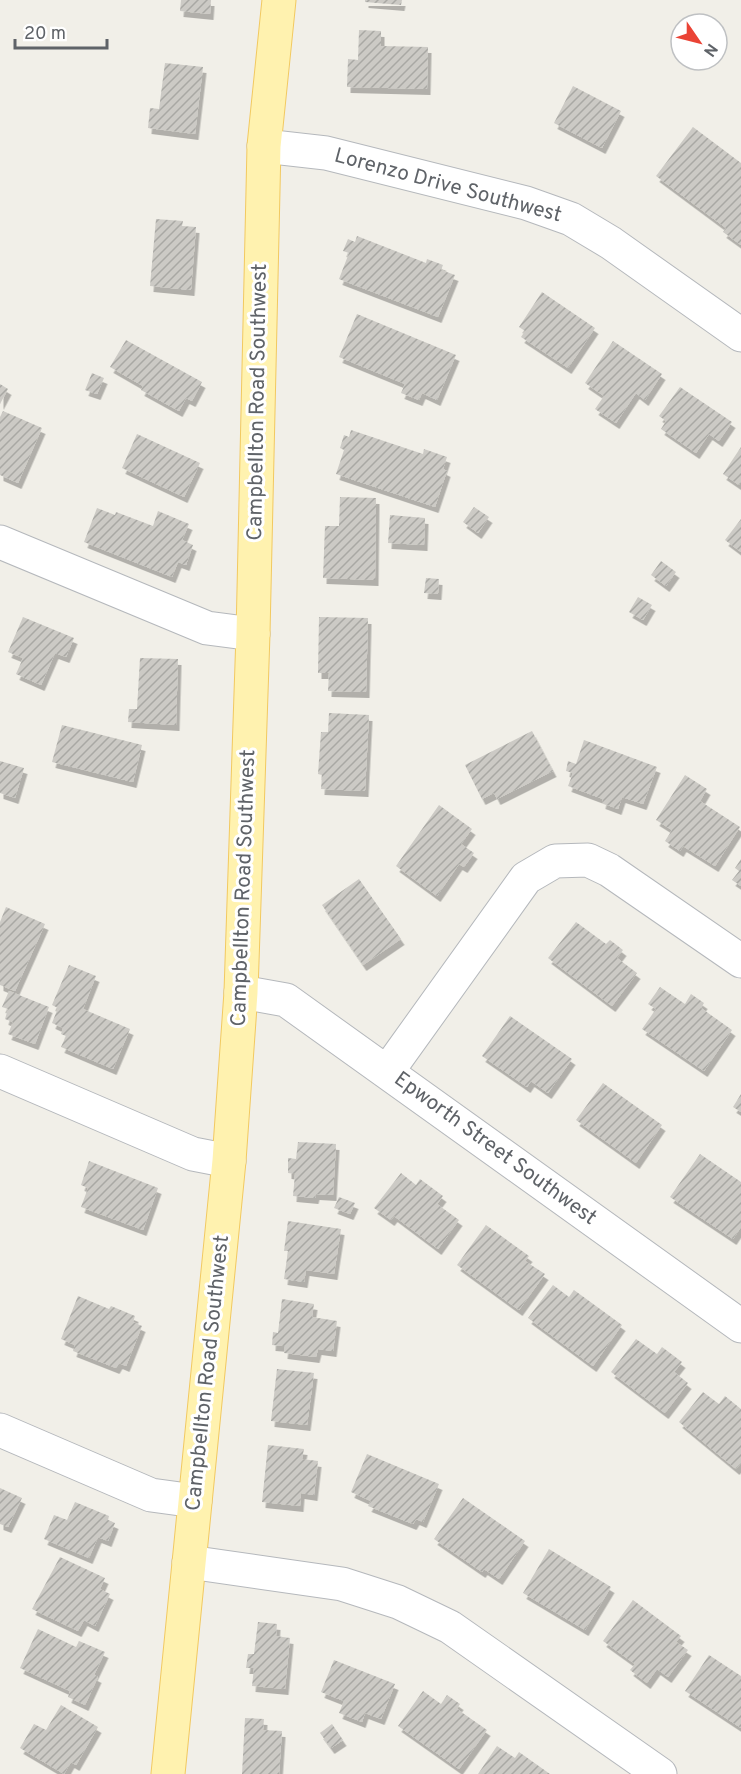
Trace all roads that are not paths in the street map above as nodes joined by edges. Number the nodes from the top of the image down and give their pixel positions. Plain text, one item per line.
1 (279, 0) edge
2 (264, 146) junction
3 (741, 335) edge
4 (0, 542) edge
5 (253, 634) junction
6 (741, 961) edge
7 (241, 992) junction
8 (0, 1071) edge
9 (387, 1072) junction
10 (229, 1161) junction
11 (741, 1326) edge
12 (0, 1430) edge
13 (195, 1502) junction
14 (189, 1562) junction
15 (168, 1774) edge
16 (660, 1774) edge

1 - 2 main road, Campbellton Road Southwest
2 - 3 street, Lorenzo Drive Southwest
2 - 5 main road, Campbellton Road Southwest
4 - 5 street
5 - 7 main road, Campbellton Road Southwest
6 - 9 street
7 - 9 street, Epworth Street Southwest
7 - 10 main road, Campbellton Road Southwest
8 - 10 street
9 - 11 street, Epworth Street Southwest
10 - 13 main road, Campbellton Road Southwest
12 - 13 street
13 - 14 main road, Campbellton Road Southwest
14 - 15 main road, Campbellton Road Southwest
14 - 16 street

